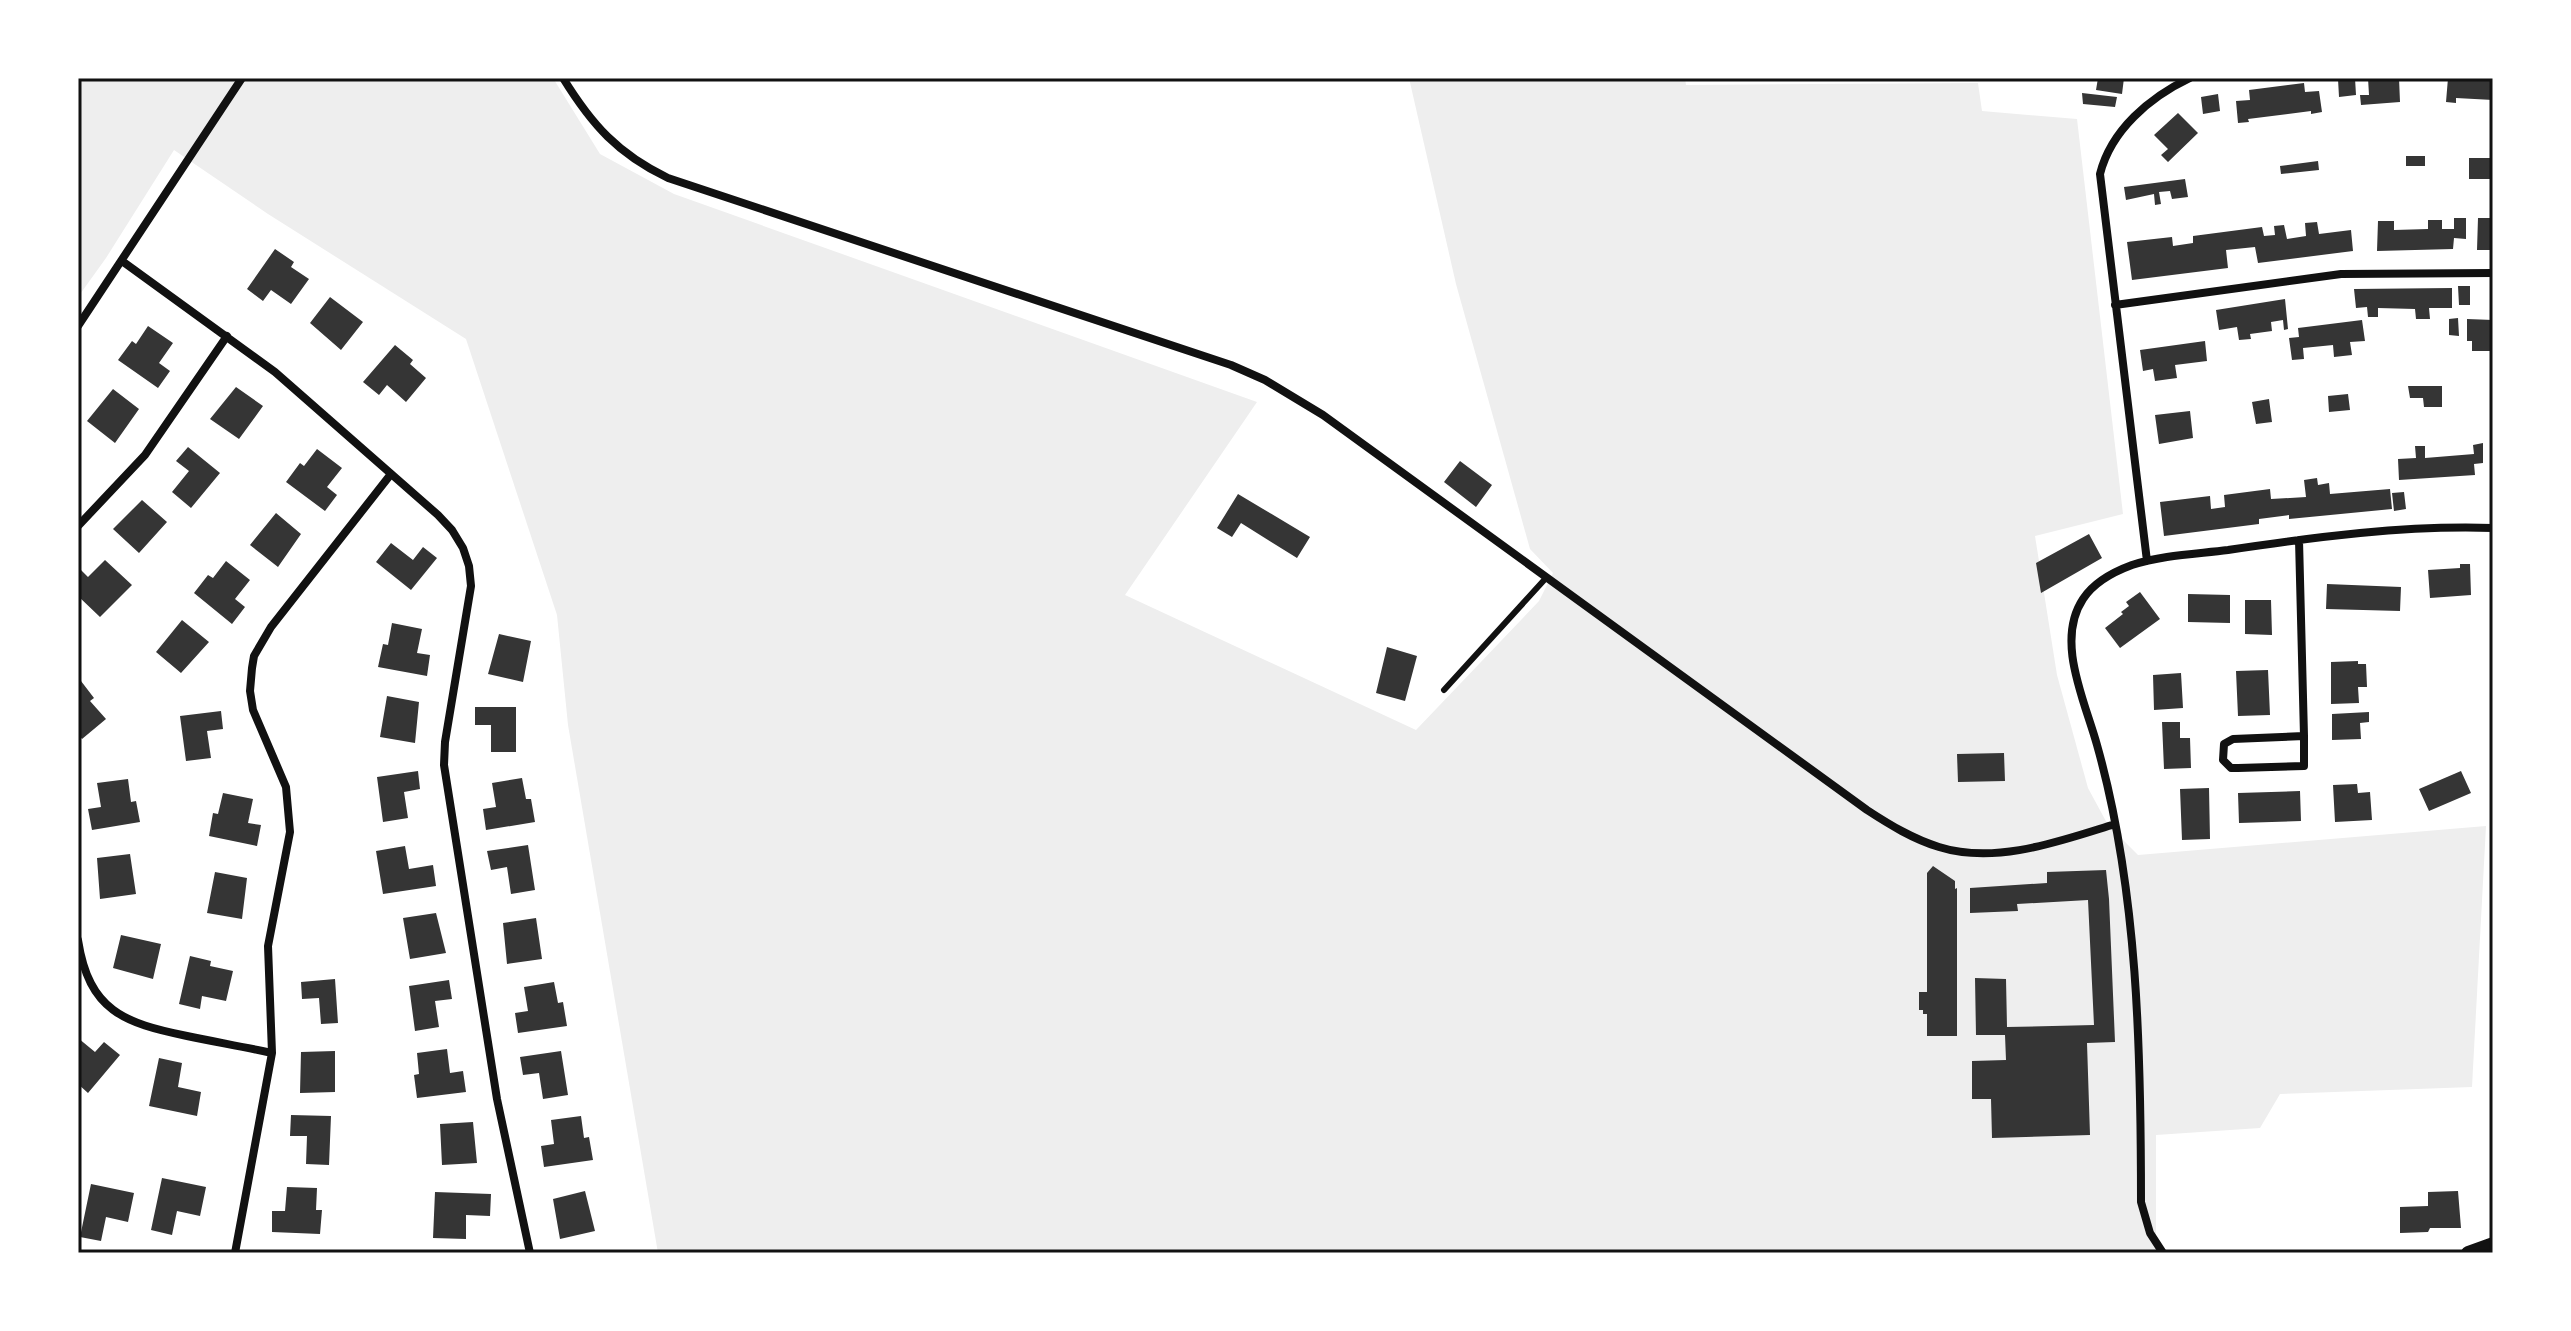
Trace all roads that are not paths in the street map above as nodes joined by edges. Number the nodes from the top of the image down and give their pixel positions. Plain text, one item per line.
1 (242, 78) edge
2 (563, 78) edge
3 (2190, 78) edge
4 (122, 261) junction
5 (2493, 273) edge
6 (2115, 305) junction
7 (78, 326) edge
8 (227, 336) junction
9 (391, 474) junction
10 (78, 526) edge
11 (2493, 528) edge
12 (2299, 540) junction
13 (2147, 561) junction
14 (1546, 578) junction
15 (1444, 690) dead end
16 (2304, 736) junction
17 (2115, 824) junction
18 (78, 940) edge
19 (272, 1053) junction
20 (2493, 1244) edge
21 (235, 1253) edge
22 (530, 1253) edge
23 (2163, 1253) edge
24 (2468, 1253) edge

1 - 4 street
2 - 14 street
3 - 6 street
4 - 7 street
4 - 8 street
5 - 6 street
6 - 13 street
8 - 9 street
8 - 10 street
9 - 19 street
9 - 22 street
11 - 12 street
12 - 13 street
12 - 16 street
13 - 17 street
14 - 15 lane
14 - 17 street
16 - 16 street
17 - 23 street
18 - 19 street
19 - 21 street
20 - 24 street

